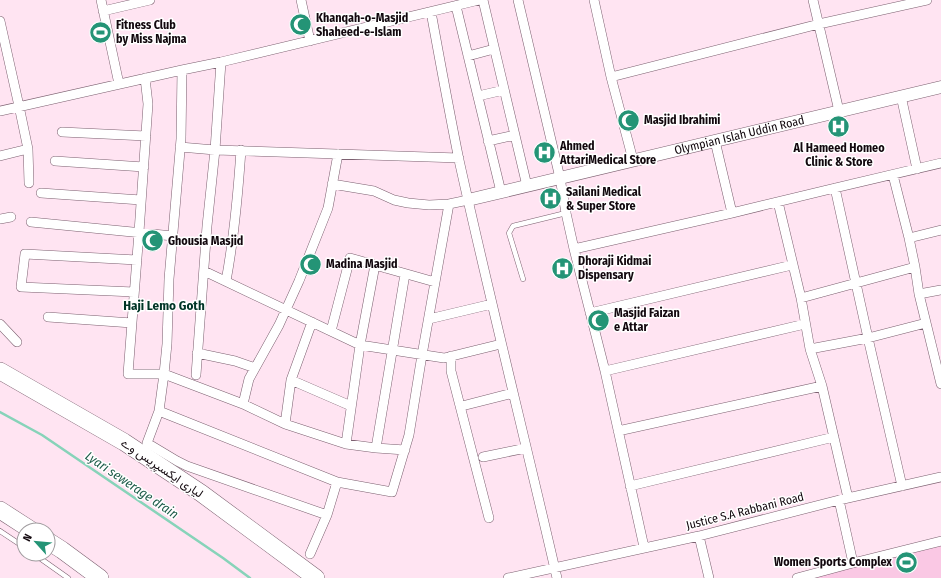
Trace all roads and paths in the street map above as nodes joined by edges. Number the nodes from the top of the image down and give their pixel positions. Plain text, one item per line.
1 (101, 0) edge
2 (150, 0) edge
3 (301, 0) edge
4 (479, 0) edge
5 (483, 0) edge
6 (518, 0) edge
7 (594, 0) edge
8 (813, 0) edge
9 (927, 0) edge
10 (456, 6) junction
11 (103, 10) junction
12 (431, 12) junction
13 (0, 22) edge
14 (819, 24) junction
15 (310, 41) junction
16 (494, 49) junction
17 (468, 56) junction
18 (221, 62) junction
19 (10, 66) junction
20 (0, 68) edge
21 (182, 70) junction
22 (611, 77) junction
23 (145, 78) junction
24 (119, 84) junction
25 (941, 87) edge
26 (504, 90) junction
27 (478, 96) junction
28 (901, 96) junction
29 (19, 106) junction
30 (0, 111) edge
31 (839, 111) junction
32 (62, 132) dead end
33 (515, 134) junction
34 (146, 136) junction
35 (488, 141) junction
36 (715, 141) junction
37 (180, 147) junction
38 (28, 149) junction
39 (215, 150) junction
40 (241, 150) junction
41 (338, 154) junction
42 (0, 156) edge
43 (459, 158) junction
44 (633, 160) junction
45 (55, 162) dead end
46 (941, 163) edge
47 (144, 167) junction
48 (918, 169) junction
49 (893, 175) junction
50 (560, 178) junction
51 (30, 183) dead end
52 (332, 184) junction
53 (527, 186) junction
54 (835, 188) junction
55 (501, 192) junction
56 (41, 193) dead end
57 (141, 200) junction
58 (468, 200) junction
59 (778, 202) junction
60 (449, 204) junction
61 (566, 213) junction
62 (732, 213) junction
63 (11, 217) dead end
64 (0, 219) edge
65 (31, 222) dead end
66 (941, 230) edge
67 (139, 232) junction
68 (173, 236) junction
69 (909, 238) junction
70 (574, 249) junction
71 (137, 260) junction
72 (376, 265) junction
73 (792, 265) junction
74 (915, 267) junction
75 (204, 271) junction
76 (406, 274) junction
77 (522, 280) dead end
78 (226, 281) junction
79 (436, 282) junction
80 (856, 283) junction
81 (941, 290) edge
82 (134, 292) junction
83 (919, 294) junction
84 (801, 298) junction
85 (492, 304) junction
86 (286, 310) junction
87 (590, 313) junction
88 (48, 317) dead end
89 (429, 319) junction
90 (312, 322) junction
91 (132, 323) junction
92 (926, 323) junction
93 (0, 324) edge
94 (806, 324) junction
95 (331, 331) junction
96 (868, 338) junction
97 (18, 342) dead end
98 (501, 344) junction
99 (360, 345) junction
100 (810, 349) junction
101 (392, 350) junction
102 (937, 351) edge
103 (197, 352) junction
104 (422, 355) junction
105 (451, 356) junction
106 (255, 368) junction
107 (0, 371) edge
108 (605, 371) junction
109 (164, 374) junction
110 (196, 375) dead end
111 (291, 380) junction
112 (941, 384) edge
113 (822, 386) junction
114 (513, 393) junction
115 (243, 404) junction
116 (351, 406) junction
117 (462, 406) dead end
118 (159, 411) junction
119 (285, 424) junction
120 (618, 431) junction
121 (834, 437) junction
122 (346, 444) junction
123 (376, 448) junction
124 (526, 448) junction
125 (405, 450) junction
126 (483, 457) dead end
127 (941, 477) edge
128 (337, 482) junction
129 (630, 486) junction
130 (902, 486) junction
131 (844, 499) junction
132 (0, 510) edge
133 (327, 515) junction
134 (488, 518) dead end
135 (19, 522) edge
136 (0, 531) edge
137 (699, 536) junction
138 (941, 541) edge
139 (16, 542) edge
140 (56, 546) edge
141 (644, 547) junction
142 (310, 554) dead end
143 (45, 562) edge
144 (853, 562) junction
145 (555, 568) junction
146 (68, 578) edge
147 (100, 578) edge
148 (316, 578) edge
149 (508, 578) edge
150 (557, 578) edge
151 (709, 578) edge
152 (797, 578) edge

1 - 11 street
2 - 11 street
3 - 15 street
4 - 10 street
5 - 16 street
6 - 50 street
7 - 22 street
8 - 14 street
9 - 14 street
10 - 12 street
10 - 17 street
11 - 24 street
12 - 15 street
12 - 43 street
13 - 19 street
14 - 22 street
14 - 31 street
15 - 18 street
16 - 17 street
16 - 26 street
17 - 27 street
18 - 21 street
18 - 39 street
19 - 20 street
19 - 29 street
21 - 23 street
21 - 37 street
22 - 44 street
23 - 24 street
23 - 34 street
24 - 29 street
25 - 28 street, Olympian Islah Uddin Road
26 - 27 street
26 - 33 street
27 - 35 street
28 - 31 street, Olympian Islah Uddin Road
28 - 48 street
29 - 30 street
29 - 38 street
31 - 36 street, Olympian Islah Uddin Road
32 - 34 street
33 - 35 street
33 - 53 street
34 - 47 street
35 - 55 street
36 - 44 street, Olympian Islah Uddin Road
36 - 62 street
37 - 39 street
37 - 68 street
38 - 42 street
38 - 51 street
39 - 40 street
39 - 75 street
40 - 41 street
40 - 78 street
41 - 43 street
41 - 52 street
43 - 58 street
44 - 50 street, Olympian Islah Uddin Road
45 - 47 street
46 - 48 street
47 - 57 street
48 - 49 street
49 - 54 street
49 - 69 street
50 - 53 street, Olympian Islah Uddin Road
50 - 61 street
52 - 60 street
52 - 86 street
53 - 55 street, Olympian Islah Uddin Road
54 - 59 street
54 - 80 street
55 - 58 street, Olympian Islah Uddin Road
56 - 57 street
57 - 67 street
58 - 60 street
58 - 85 street
59 - 62 street
59 - 73 street
60 - 79 street
61 - 70 street
61 - 77 lane
62 - 70 street
63 - 64 street
65 - 67 street
66 - 69 street
67 - 68 street
67 - 71 street
68 - 109 street
69 - 74 street
70 - 87 street
71 - 82 street
71 - 82 street
72 - 76 street
72 - 95 street
72 - 99 street
73 - 84 street
73 - 87 street
74 - 80 street
74 - 83 street
75 - 78 street
75 - 103 street
76 - 79 street
76 - 101 street
78 - 86 street
79 - 89 street
80 - 84 street
80 - 96 street
81 - 83 street
82 - 91 street
83 - 92 street
84 - 94 street
85 - 89 street
85 - 98 street
86 - 90 street
86 - 106 street
87 - 108 street
88 - 91 street
89 - 104 street
90 - 95 street
90 - 111 street
91 - 109 street
92 - 96 street
92 - 102 street
93 - 97 street
94 - 100 street
94 - 108 street
95 - 99 street
96 - 100 street
96 - 130 street
98 - 105 street
98 - 114 street
99 - 101 street
99 - 116 street
100 - 113 street
101 - 104 street
101 - 123 street
102 - 112 street
103 - 106 street
103 - 110 street
104 - 105 street
104 - 125 street
105 - 134 street
106 - 115 street
107 - 148 highway, لیاری ایکسپریس وے
108 - 120 street
109 - 115 street
109 - 118 street
111 - 116 street
111 - 119 street
113 - 120 street
113 - 121 street
114 - 117 street
114 - 124 street
115 - 119 street
116 - 122 street
118 - 128 street
118 - 133 street
119 - 122 street
120 - 129 street
121 - 129 street
121 - 131 street
122 - 123 street
123 - 125 street
124 - 126 street
124 - 145 street
125 - 128 street
127 - 130 street, Justice S.A Rabbani Road
128 - 133 street
129 - 141 street
130 - 131 street, Justice S.A Rabbani Road
131 - 137 street, Justice S.A Rabbani Road
131 - 144 street
132 - 135 highway
133 - 142 street
136 - 139 lane
137 - 141 street, Justice S.A Rabbani Road
137 - 151 street
138 - 144 street
140 - 147 highway
141 - 145 street, Justice S.A Rabbani Road
143 - 146 lane
144 - 152 street
145 - 149 street, Justice S.A Rabbani Road
145 - 150 street

